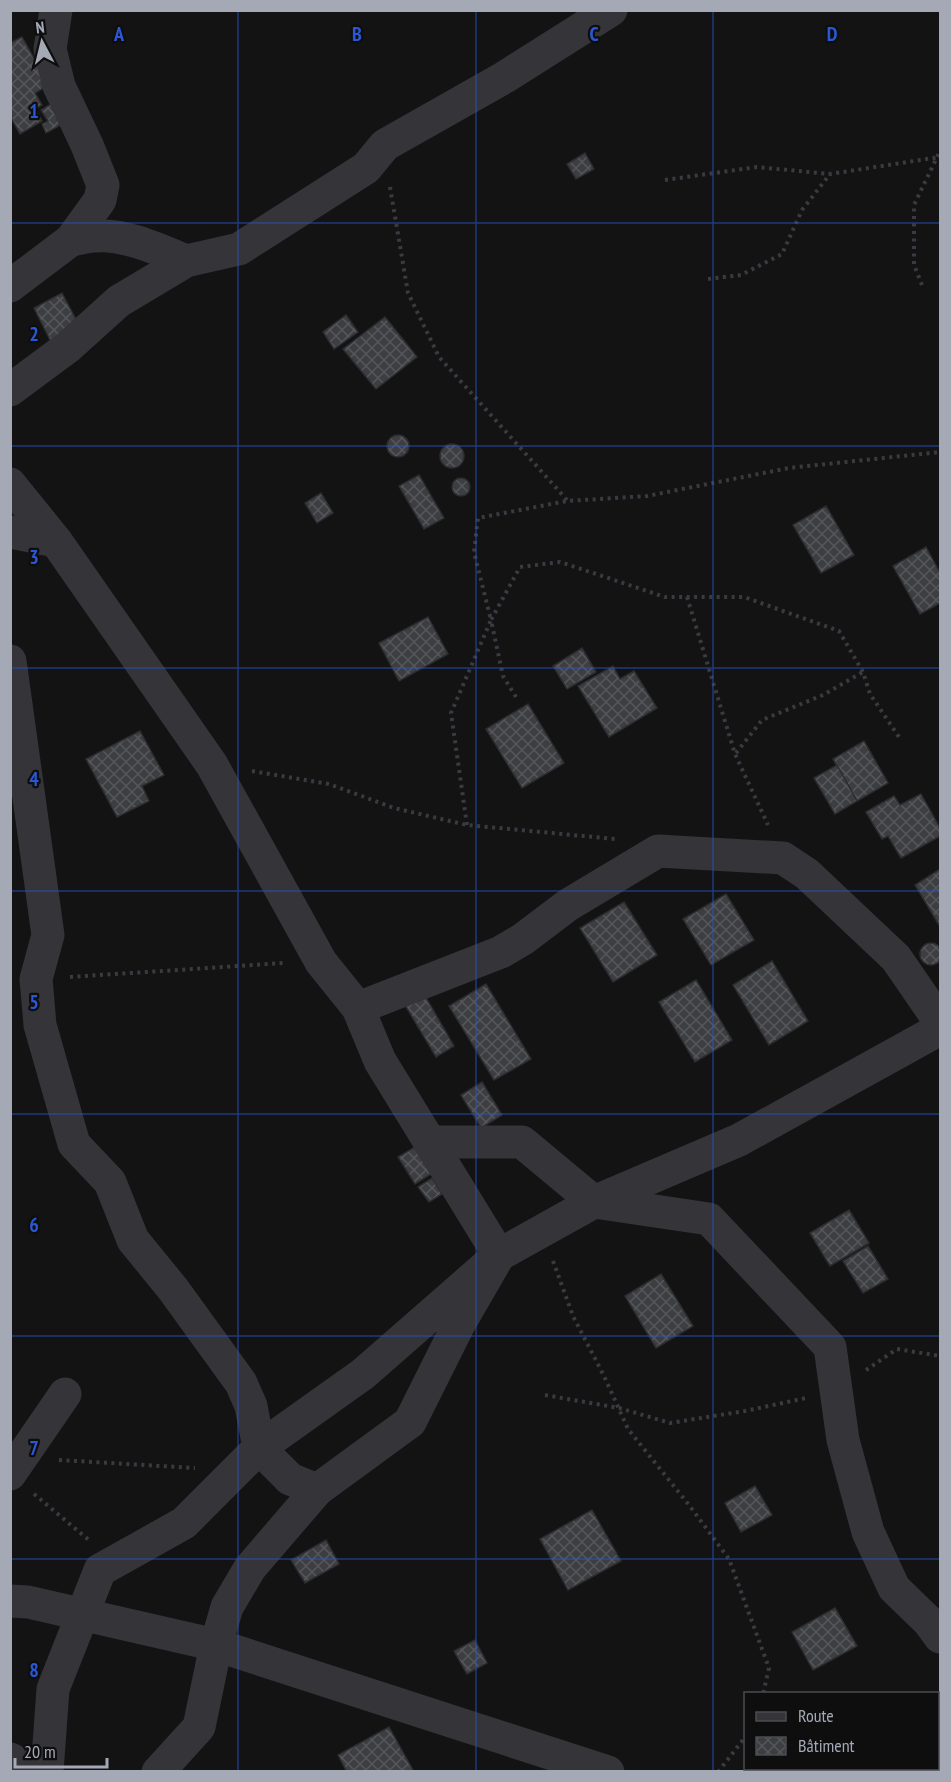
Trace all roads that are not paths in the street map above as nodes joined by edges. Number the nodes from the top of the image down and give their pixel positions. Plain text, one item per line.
1 (56, 10) edge
2 (611, 10) edge
3 (71, 240) junction
4 (186, 261) junction
5 (10, 286) edge
6 (10, 390) edge
7 (10, 484) edge
8 (10, 532) edge
9 (56, 541) junction
10 (10, 661) edge
11 (358, 1008) junction
12 (940, 1022) edge
13 (940, 1029) edge
14 (429, 1142) junction
15 (594, 1202) junction
16 (500, 1255) junction
17 (65, 1394) dead end
18 (259, 1448) junction
19 (20, 1474) edge
20 (317, 1490) junction
21 (10, 1601) edge
22 (80, 1616) junction
23 (940, 1637) edge
24 (216, 1645) junction
25 (10, 1759) edge
26 (35, 1772) edge
27 (47, 1772) edge
28 (158, 1772) edge
29 (608, 1772) edge

1 - 3 street
2 - 4 street
3 - 4 street
3 - 5 street
4 - 6 street
7 - 9 street
8 - 9 street
9 - 11 street
10 - 18 street
11 - 12 street
11 - 14 street
13 - 15 street
14 - 15 street
14 - 16 street
15 - 16 street
15 - 23 street
16 - 18 street
16 - 20 street
17 - 19 street
18 - 20 street
18 - 22 street
20 - 24 street
21 - 22 street
22 - 24 street
22 - 27 street
24 - 28 street
24 - 29 street
25 - 26 street

